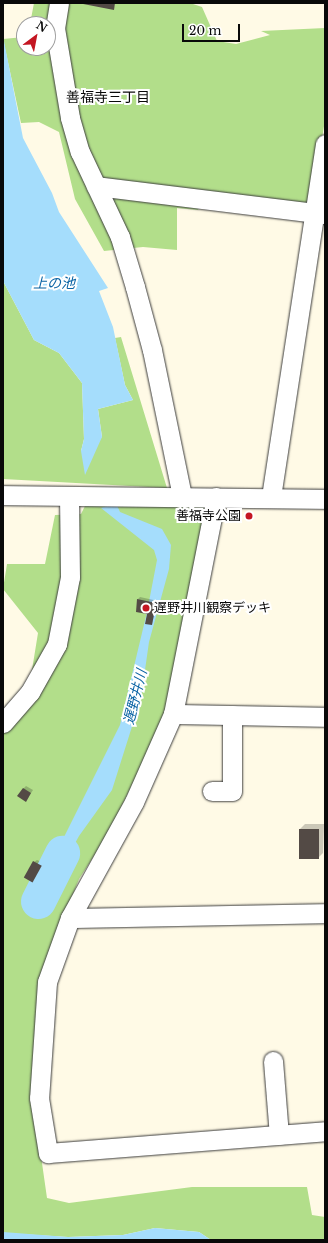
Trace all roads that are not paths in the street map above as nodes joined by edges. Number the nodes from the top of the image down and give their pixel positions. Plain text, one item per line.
1 (59, 3) edge
2 (325, 144) edge
3 (96, 186) junction
4 (320, 214) edge
5 (3, 495) edge
6 (182, 496) junction
7 (216, 497) junction
8 (271, 497) junction
9 (69, 498) junction
10 (325, 499) edge
11 (173, 714) junction
12 (232, 715) junction
13 (325, 717) edge
14 (3, 723) edge
15 (212, 791) dead end
16 (325, 913) edge
17 (70, 918) junction
18 (273, 1061) dead end
19 (325, 1131) edge
20 (279, 1135) junction

1 - 3 street
2 - 4 street
3 - 4 street
3 - 6 street
4 - 8 street
5 - 9 street
6 - 7 street
6 - 9 street
7 - 8 street
7 - 11 street
8 - 10 street
9 - 14 street
11 - 12 street
11 - 17 street
12 - 13 street
12 - 15 street
16 - 17 street
17 - 20 street
18 - 20 street
19 - 20 street

